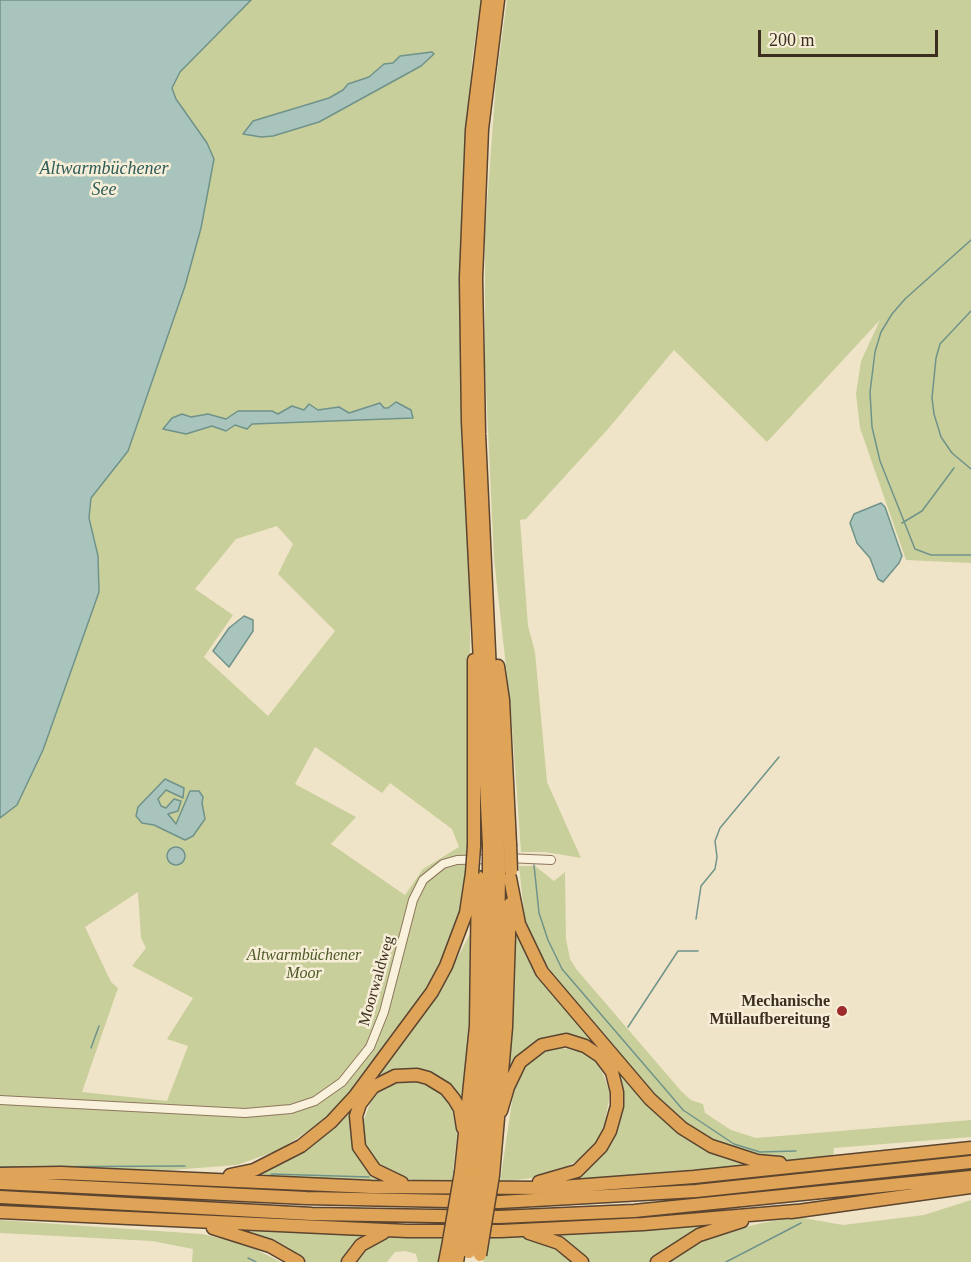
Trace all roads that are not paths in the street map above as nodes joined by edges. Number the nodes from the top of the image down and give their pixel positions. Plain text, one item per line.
1 (488, 0) edge
2 (498, 0) edge
3 (478, 614) junction
4 (490, 845) junction
5 (551, 860) dead end
6 (493, 873) junction
7 (0, 1100) edge
8 (501, 1111) junction
9 (971, 1148) edge
10 (463, 1159) junction
11 (971, 1162) edge
12 (823, 1163) junction
13 (0, 1174) edge
14 (477, 1174) junction
15 (163, 1176) junction
16 (971, 1177) edge
17 (0, 1183) edge
18 (414, 1186) junction
19 (454, 1187) junction
20 (499, 1187) junction
21 (971, 1187) edge
22 (0, 1197) edge
23 (306, 1198) junction
24 (796, 1211) junction
25 (0, 1212) edge
26 (177, 1221) junction
27 (407, 1231) junction
28 (501, 1231) junction
29 (461, 1257) edge
30 (298, 1262) edge
31 (348, 1262) edge
32 (582, 1262) edge
33 (657, 1262) edge

1 - 3 highway
2 - 4 highway
3 - 4 highway
3 - 4 highway
4 - 6 highway
4 - 6 highway, bridge
5 - 7 street, Moorwaldweg
6 - 8 highway
6 - 10 highway
6 - 12 highway
6 - 14 highway
6 - 15 highway
8 - 14 highway
8 - 20 highway
9 - 12 highway
10 - 14 highway
10 - 18 highway
11 - 23 highway
12 - 20 highway
13 - 15 highway
14 - 29 highway, bridge
14 - 29 highway, bridge
15 - 18 highway
16 - 22 highway
17 - 23 highway
18 - 19 highway
19 - 20 highway
19 - 23 highway
21 - 24 highway
24 - 28 highway
24 - 33 highway
25 - 26 highway
26 - 27 highway
26 - 30 highway
27 - 28 highway
27 - 31 highway
28 - 32 highway

